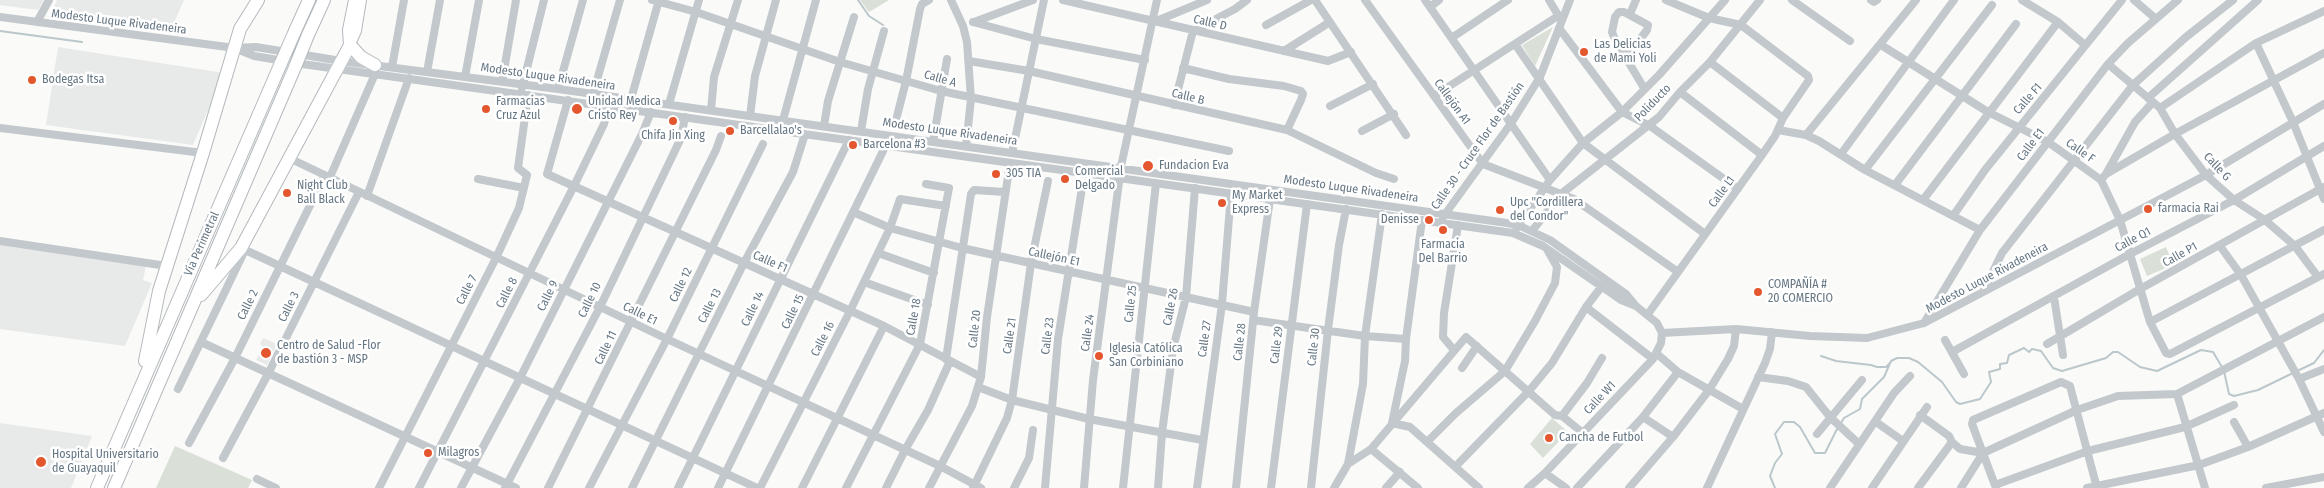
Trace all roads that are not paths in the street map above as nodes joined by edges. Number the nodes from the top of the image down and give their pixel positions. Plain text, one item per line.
1 (49, 0) edge
2 (258, 0) edge
3 (309, 0) edge
4 (324, 0) edge
5 (355, 0) edge
6 (361, 0) edge
7 (404, 0) edge
8 (440, 0) edge
9 (479, 0) edge
10 (516, 0) edge
11 (544, 0) edge
12 (583, 0) edge
13 (620, 0) edge
14 (699, 0) edge
15 (738, 0) edge
16 (776, 0) edge
17 (816, 0) edge
18 (928, 0) edge
19 (951, 0) edge
20 (1033, 0) edge
21 (1044, 0) edge
22 (1062, 0) edge
23 (1157, 0) edge
24 (1207, 0) edge
25 (1247, 0) edge
26 (1311, 0) edge
27 (1315, 0) edge
28 (1365, 0) edge
29 (1439, 0) edge
30 (1508, 0) edge
31 (1549, 0) edge
32 (1570, 0) edge
33 (1636, 0) edge
34 (1666, 0) edge
35 (1725, 0) edge
36 (1760, 0) edge
37 (1792, 0) edge
38 (1916, 0) edge
39 (1954, 0) edge
40 (2022, 0) edge
41 (2122, 0) edge
42 (2134, 0) edge
43 (2178, 0) edge
44 (2233, 0) edge
45 (2258, 0) edge
46 (656, 1) edge
47 (1428, 3) edge
48 (1992, 5) dead end
49 (2324, 11) edge
50 (696, 12) junction
51 (1630, 14) junction
52 (0, 17) edge
53 (854, 17) dead end
54 (1710, 18) junction
55 (2156, 19) junction
56 (37, 22) junction
57 (973, 22) junction
58 (1154, 22) junction
59 (1330, 22) junction
60 (1560, 22) junction
61 (2058, 22) junction
62 (2016, 24) dead end
63 (730, 25) junction
64 (1266, 25) dead end
65 (1741, 25) junction
66 (963, 26) junction
67 (884, 31) dead end
68 (1193, 31) junction
69 (764, 37) junction
70 (1453, 37) junction
71 (1036, 39) junction
72 (1850, 41) dead end
73 (2256, 43) junction
74 (1516, 44) junction
75 (350, 45) junction
76 (1881, 45) junction
77 (2085, 45) junction
78 (235, 48) junction
79 (802, 49) junction
80 (1284, 51) junction
81 (1351, 52) junction
82 (2324, 53) edge
83 (946, 58) dead end
84 (1626, 58) junction
85 (1145, 60) junction
86 (969, 61) junction
87 (840, 62) junction
88 (1710, 62) junction
89 (1908, 63) junction
90 (2108, 64) junction
91 (338, 65) junction
92 (392, 68) junction
93 (1184, 68) junction
94 (1475, 69) junction
95 (375, 70) junction
96 (873, 71) junction
97 (1029, 71) junction
98 (427, 72) junction
99 (465, 77) junction
100 (1540, 77) junction
101 (409, 78) junction
102 (906, 80) junction
103 (1934, 80) junction
104 (502, 82) junction
105 (2274, 82) junction
106 (523, 84) junction
107 (1373, 84) junction
108 (2133, 86) junction
109 (1644, 88) junction
110 (558, 89) junction
111 (941, 91) junction
112 (1680, 92) junction
113 (524, 94) junction
114 (593, 94) junction
115 (1136, 96) junction
116 (1434, 96) junction
117 (1964, 96) junction
118 (631, 99) junction
119 (971, 99) junction
120 (568, 100) junction
121 (2150, 100) junction
122 (669, 104) junction
123 (2324, 104) edge
124 (1174, 105) junction
125 (609, 106) junction
126 (1330, 106) dead end
127 (1021, 107) junction
128 (2160, 108) junction
129 (711, 110) junction
130 (650, 112) junction
131 (1622, 112) junction
132 (1988, 112) junction
133 (1394, 114) junction
134 (750, 116) junction
135 (685, 117) junction
136 (1782, 118) junction
137 (784, 120) junction
138 (1512, 122) junction
139 (2293, 122) junction
140 (895, 124) dead end
141 (824, 126) junction
142 (1650, 126) junction
143 (2018, 127) junction
144 (0, 128) edge
145 (1287, 130) junction
146 (1778, 130) junction
147 (861, 131) junction
148 (1128, 131) junction
149 (1362, 131) dead end
150 (805, 134) junction
151 (1806, 134) junction
152 (2175, 134) junction
153 (1406, 135) dead end
154 (721, 136) dead end
155 (849, 140) junction
156 (933, 142) junction
157 (2048, 142) junction
158 (1583, 143) junction
159 (763, 144) dead end
160 (886, 145) junction
161 (966, 146) junction
162 (2324, 146) edge
163 (1228, 151) dead end
164 (1012, 153) junction
165 (204, 154) junction
166 (1841, 154) junction
167 (1762, 155) junction
168 (2306, 155) junction
169 (289, 158) junction
170 (1602, 159) junction
171 (2073, 160) junction
172 (1077, 162) junction
173 (1010, 163) junction
174 (1483, 164) junction
175 (1120, 168) junction
176 (1865, 170) junction
177 (1067, 171) junction
178 (1153, 173) junction
179 (2206, 175) junction
180 (327, 176) junction
181 (2104, 177) junction
182 (1394, 179) dead end
183 (478, 180) dead end
184 (1120, 180) junction
185 (1137, 180) junction
186 (1550, 180) junction
187 (1048, 181) dead end
188 (1156, 183) junction
189 (926, 184) dead end
190 (574, 186) junction
191 (1895, 186) junction
192 (1545, 187) junction
193 (524, 188) junction
194 (1082, 188) dead end
195 (1195, 188) junction
196 (2322, 188) edge
197 (1738, 189) junction
198 (359, 192) junction
199 (1006, 192) junction
200 (1231, 194) junction
201 (1561, 194) junction
202 (367, 196) junction
203 (1270, 199) junction
204 (2324, 199) edge
205 (1923, 200) junction
206 (2234, 200) junction
207 (608, 201) junction
208 (1355, 201) junction
209 (1307, 204) junction
210 (946, 206) junction
211 (1397, 206) junction
212 (1328, 207) junction
213 (1346, 210) junction
214 (853, 212) junction
215 (1382, 214) junction
216 (1445, 214) junction
217 (1393, 216) junction
218 (1952, 216) junction
219 (642, 217) junction
220 (1422, 220) junction
221 (2120, 220) junction
222 (2265, 220) junction
223 (1439, 222) junction
224 (1458, 225) junction
225 (1518, 225) junction
226 (890, 228) junction
227 (1980, 230) junction
228 (2324, 230) edge
229 (1532, 231) junction
230 (676, 232) junction
231 (1513, 233) junction
232 (1705, 234) junction
233 (0, 242) edge
234 (940, 242) junction
235 (1543, 246) junction
236 (2220, 246) junction
237 (2296, 246) junction
238 (712, 248) junction
239 (962, 248) junction
240 (243, 249) junction
241 (878, 253) junction
242 (2130, 254) junction
243 (996, 256) junction
244 (496, 258) junction
245 (744, 263) junction
246 (1031, 263) junction
247 (167, 266) junction
248 (280, 266) junction
249 (1069, 271) junction
250 (1678, 272) junction
251 (934, 273) junction
252 (530, 274) junction
253 (2241, 275) junction
254 (2321, 276) edge
255 (781, 280) junction
256 (1107, 280) junction
257 (864, 282) junction
258 (314, 283) junction
259 (1602, 286) junction
260 (1144, 288) junction
261 (2140, 289) junction
262 (564, 290) junction
263 (1983, 292) junction
264 (814, 294) junction
265 (1186, 297) junction
266 (2054, 297) junction
267 (1222, 304) junction
268 (928, 305) junction
269 (1636, 306) junction
270 (600, 307) junction
271 (1586, 307) junction
272 (191, 309) junction
273 (2258, 309) junction
274 (850, 311) junction
275 (1648, 314) junction
276 (1254, 316) junction
277 (2324, 317) edge
278 (632, 322) junction
279 (2150, 322) junction
280 (1924, 323) junction
281 (884, 326) junction
282 (1291, 326) junction
283 (1736, 329) junction
284 (1328, 330) junction
285 (1772, 332) junction
286 (1662, 333) junction
287 (1366, 336) junction
288 (2060, 336) junction
289 (668, 339) junction
290 (1406, 339) junction
291 (1945, 340) dead end
292 (2277, 341) junction
293 (201, 342) junction
294 (920, 344) junction
295 (2047, 344) dead end
296 (450, 346) junction
297 (1477, 346) junction
298 (1453, 349) junction
299 (1952, 352) junction
300 (699, 354) junction
301 (2063, 355) dead end
302 (1654, 356) junction
303 (235, 358) junction
304 (1602, 358) dead end
305 (948, 360) junction
306 (485, 362) junction
307 (1462, 368) dead end
308 (2324, 369) edge
309 (736, 371) junction
310 (1504, 371) junction
311 (1678, 372) junction
312 (268, 374) junction
313 (1964, 374) dead end
314 (1910, 376) dead end
315 (981, 377) junction
316 (1758, 377) junction
317 (520, 378) junction
318 (2299, 379) junction
319 (1862, 380) dead end
320 (140, 385) junction
321 (769, 387) junction
322 (978, 387) junction
323 (178, 390) dead end
324 (1709, 390) junction
325 (1529, 391) junction
326 (554, 394) junction
327 (2177, 394) junction
328 (1012, 400) junction
329 (802, 402) junction
330 (2234, 404) dead end
331 (1927, 407) dead end
332 (1743, 409) junction
333 (588, 410) junction
334 (1052, 410) junction
335 (2077, 410) junction
336 (2321, 414) edge
337 (1920, 415) junction
338 (1562, 416) junction
339 (1643, 417) junction
340 (1830, 417) junction
341 (837, 418) junction
342 (1090, 419) junction
343 (1876, 422) junction
344 (2234, 422) dead end
345 (1392, 423) junction
346 (621, 425) junction
347 (1128, 426) junction
348 (2185, 427) junction
349 (1033, 430) dead end
350 (2324, 432) edge
351 (1162, 433) junction
352 (1583, 433) junction
353 (1817, 434) dead end
354 (873, 435) junction
355 (404, 436) junction
356 (1673, 437) junction
357 (1202, 440) junction
358 (656, 441) junction
359 (1902, 441) junction
360 (1428, 442) junction
361 (1952, 442) junction
362 (190, 443) dead end
363 (1859, 444) junction
364 (2248, 447) junction
365 (1371, 449) junction
366 (905, 450) junction
367 (436, 451) junction
368 (2088, 451) junction
369 (1984, 453) junction
370 (223, 458) dead end
371 (693, 458) junction
372 (1348, 464) junction
373 (2199, 465) junction
374 (940, 466) junction
375 (1454, 467) junction
376 (472, 468) junction
377 (1400, 472) junction
378 (726, 473) junction
379 (1545, 473) junction
380 (2324, 477) edge
381 (256, 479) dead end
382 (507, 486) edge
383 (1996, 486) edge
384 (977, 487) edge
385 (2096, 487) edge
386 (97, 488) edge
387 (114, 488) edge
388 (276, 488) edge
389 (379, 488) edge
390 (419, 488) edge
391 (462, 488) edge
392 (516, 488) edge
393 (548, 488) edge
394 (589, 488) edge
395 (632, 488) edge
396 (678, 488) edge
397 (718, 488) edge
398 (758, 488) edge
399 (802, 488) edge
400 (846, 488) edge
401 (886, 488) edge
402 (929, 488) edge
403 (1014, 488) edge
404 (1045, 488) edge
405 (1084, 488) edge
406 (1123, 488) edge
407 (1158, 488) edge
408 (1197, 488) edge
409 (1236, 488) edge
410 (1271, 488) edge
411 (1311, 488) edge
412 (1334, 488) edge
413 (1386, 488) edge
414 (1418, 488) edge
415 (1479, 488) edge
416 (1528, 488) edge
417 (1566, 488) edge
418 (1577, 488) edge
419 (1629, 488) edge
420 (1707, 488) edge
421 (1830, 488) edge
422 (1872, 488) edge
423 (1918, 488) edge
424 (1961, 488) edge
425 (2087, 488) edge
426 (2205, 488) edge
427 (2266, 488) edge

1 - 56 street
2 - 78 highway
3 - 320 highway, Vía Perimetral, bridge
4 - 272 highway, Vía Perimetral, bridge
5 - 75 highway
6 - 75 main road
7 - 92 street
8 - 98 street
9 - 99 street
10 - 104 street
11 - 106 street
12 - 110 street
13 - 114 street
14 - 50 street
15 - 63 street
16 - 69 street
17 - 79 street
18 - 102 street
19 - 66 street
20 - 57 street
21 - 71 street
22 - 58 street, Calle D
23 - 58 street
24 - 58 street
25 - 68 street
26 - 64 street
27 - 59 street
28 - 116 street, Callejón A1
29 - 47 street
30 - 70 street
31 - 60 street
32 - 60 street, Calle 30 - Cruce Flor de Bastión
33 - 51 street
34 - 54 street
35 - 54 street, Poliducto
36 - 65 street, Poliducto
37 - 72 street
38 - 76 street
39 - 89 street
40 - 61 street
41 - 77 street, Calle F1
42 - 55 street
43 - 55 street, Calle E1
44 - 108 street
45 - 121 street
46 - 50 street, Calle A
46 - 118 street
47 - 70 street
48 - 103 street
49 - 73 street
50 - 63 street, Calle A
50 - 122 street
51 - 84 street
51 - 84 street
52 - 56 street, Modesto Luque Rivadeneira
53 - 87 street
54 - 65 street
54 - 109 street, Poliducto
55 - 90 street, Calle E1
56 - 78 street, Modesto Luque Rivadeneira
57 - 66 street
57 - 71 street
58 - 68 street, Calle D
58 - 85 street
59 - 80 street
59 - 81 street
60 - 74 street
60 - 100 street, Calle 30 - Cruce Flor de Bastión
60 - 131 street
61 - 77 street
61 - 132 street
62 - 117 street
63 - 69 street, Calle A
63 - 129 street
65 - 88 street, Poliducto
65 - 136 street, Calle L1
66 - 86 street
67 - 96 street
68 - 80 street, Calle D
68 - 93 street
69 - 79 street, Calle A
69 - 134 street
70 - 94 street
71 - 85 street
71 - 97 street
73 - 105 street
73 - 128 street
74 - 94 street
74 - 100 street
75 - 91 highway
75 - 95 highway
76 - 89 street, Calle F
76 - 151 street
77 - 143 street, Calle F1
78 - 91 street, Modesto Luque Rivadeneira
78 - 165 highway
79 - 87 street, Calle A
79 - 137 street
80 - 81 street, Calle D
81 - 107 street
82 - 105 street
83 - 111 street
84 - 109 street
85 - 115 street
86 - 97 street, Calle B
86 - 119 street
87 - 96 street, Calle A
87 - 141 street
88 - 112 street, Poliducto
88 - 136 street
89 - 103 street, Calle F
89 - 166 street
90 - 108 street, Calle G
90 - 157 street, Calle E1
91 - 95 street, Modesto Luque Rivadeneira
91 - 169 highway
92 - 95 street, Modesto Luque Rivadeneira
92 - 98 street, Modesto Luque Rivadeneira
93 - 124 street
93 - 145 street
94 - 116 street
94 - 138 street
95 - 101 street, Modesto Luque Rivadeneira
95 - 180 street, Calle 2
96 - 102 street, Calle A
96 - 147 street
97 - 115 street, Calle B
97 - 127 street
98 - 99 street, Modesto Luque Rivadeneira
99 - 104 street, Modesto Luque Rivadeneira
100 - 138 street, Calle 30 - Cruce Flor de Bastión
100 - 158 street
101 - 113 street, Modesto Luque Rivadeneira
101 - 202 street
102 - 111 street, Calle A
102 - 140 street
103 - 117 street, Calle F
103 - 176 street
104 - 106 street, Modesto Luque Rivadeneira
105 - 139 street
105 - 152 street
106 - 110 street, Modesto Luque Rivadeneira
106 - 113 street
107 - 126 street
107 - 133 street
108 - 121 street, Calle G
108 - 171 street
109 - 131 street, Poliducto
110 - 114 street, Modesto Luque Rivadeneira
111 - 119 street, Calle A
111 - 156 street
112 - 142 street, Poliducto
112 - 167 street
113 - 120 street, Modesto Luque Rivadeneira
113 - 193 street
114 - 118 street, Modesto Luque Rivadeneira
115 - 124 street, Calle B
115 - 148 street
116 - 174 street, Callejón A1
117 - 132 street, Calle F
117 - 191 street
118 - 122 street, Modesto Luque Rivadeneira
119 - 127 street, Calle A
119 - 161 street
120 - 125 street, Modesto Luque Rivadeneira
120 - 190 street, Calle F1
121 - 128 street, Calle G
121 - 181 street
122 - 129 street, Modesto Luque Rivadeneira
123 - 139 street, Modesto Luque Rivadeneira
124 - 145 street, Calle B
125 - 130 street, Modesto Luque Rivadeneira
125 - 190 street, Calle 8
127 - 148 street, Calle A
127 - 164 street
128 - 152 street, Calle G
129 - 134 street, Modesto Luque Rivadeneira
130 - 135 street, Modesto Luque Rivadeneira
130 - 207 street, Calle 9
131 - 142 street
131 - 158 street, Poliducto
132 - 143 street, Calle F
132 - 205 street
133 - 149 street
133 - 153 street
134 - 137 street, Modesto Luque Rivadeneira
135 - 150 street, Modesto Luque Rivadeneira
135 - 219 street, Calle 10
136 - 146 street, Calle L1
137 - 141 street, Modesto Luque Rivadeneira
138 - 174 street, Calle 30 - Cruce Flor de Bastión
138 - 186 street
139 - 168 street
139 - 179 street, Modesto Luque Rivadeneira
141 - 147 street, Modesto Luque Rivadeneira
142 - 170 street, Poliducto
142 - 197 street
143 - 157 street, Calle F
143 - 218 street, Calle F1
144 - 165 street
145 - 182 street, Calle B
146 - 151 street
146 - 167 street, Calle L1
147 - 156 street, Modesto Luque Rivadeneira
148 - 163 street, Calle A
148 - 175 street
150 - 155 street, Modesto Luque Rivadeneira
150 - 245 street, Calle 13
151 - 166 street
152 - 179 street, Calle G
152 - 181 street
154 - 230 street, Calle 11
155 - 160 street, Modesto Luque Rivadeneira
155 - 255 street, Calle 14
156 - 161 street, Modesto Luque Rivadeneira
157 - 171 street, Calle F
157 - 227 street, Calle E1
158 - 170 street
158 - 186 street, Poliducto
159 - 238 street, Calle 12
160 - 173 street, Modesto Luque Rivadeneira
160 - 214 street, Calle 15
161 - 164 street, Modesto Luque Rivadeneira
162 - 168 street, Calle Q1
164 - 172 street, Modesto Luque Rivadeneira
165 - 247 highway
166 - 176 street
167 - 197 street, Calle L1
168 - 196 street
168 - 206 street, Calle Q1
169 - 180 street, Calle E1
169 - 240 highway
170 - 201 street, Poliducto
170 - 232 street
171 - 181 street, Calle F
171 - 263 street
172 - 175 street, Modesto Luque Rivadeneira
172 - 177 street
173 - 177 street, Modesto Luque Rivadeneira
173 - 199 street, Calle 20
174 - 192 street
174 - 216 street, Calle 30 - Cruce Flor de Bastión
175 - 178 street, Modesto Luque Rivadeneira
175 - 184 street
176 - 191 street
177 - 184 street, Modesto Luque Rivadeneira
178 - 185 street
178 - 208 street, Modesto Luque Rivadeneira
179 - 206 street, Calle G
179 - 221 street, Modesto Luque Rivadeneira
180 - 198 street, Calle E1
180 - 248 street, Calle 2
181 - 221 street, Calle F
183 - 193 street
184 - 185 street, Modesto Luque Rivadeneira
184 - 256 street, Calle 24
185 - 188 street, Modesto Luque Rivadeneira
186 - 192 street, Poliducto
187 - 246 street, Calle 21
188 - 195 street, Modesto Luque Rivadeneira
188 - 260 street, Calle 25
189 - 210 street, Calle 18
190 - 207 street, Calle F1
190 - 252 street, Calle 8
191 - 205 street
192 - 201 street
192 - 225 street, Poliducto
193 - 244 street, Calle 7
194 - 249 street, Calle 23
195 - 200 street, Modesto Luque Rivadeneira
195 - 265 street, Calle 26
196 - 204 street
196 - 222 street, Calle P1
197 - 232 street, Calle L1
198 - 202 street, Calle E1
198 - 258 street, Calle 3
199 - 239 street
199 - 243 street, Calle 20
200 - 203 street, Modesto Luque Rivadeneira
200 - 267 street, Calle 27
201 - 229 street, Poliducto
201 - 250 street
202 - 244 street, Calle E1
203 - 209 street, Modesto Luque Rivadeneira
203 - 276 street, Calle 28
205 - 218 street
206 - 222 street, Calle G
206 - 242 street, Calle Q1
207 - 219 street, Calle F1
207 - 262 street, Calle 9
208 - 211 street, Modesto Luque Rivadeneira
208 - 212 street
209 - 212 street, Modesto Luque Rivadeneira
209 - 282 street, Calle 29
210 - 226 street, Calle 16
210 - 234 street, Calle 18
211 - 216 street, Modesto Luque Rivadeneira
211 - 217 street
212 - 213 street, Modesto Luque Rivadeneira
213 - 215 street, Modesto Luque Rivadeneira
213 - 284 street, Calle 30
214 - 226 street, Callejón E1
214 - 264 street, Calle 15
215 - 217 street, Modesto Luque Rivadeneira
215 - 287 street
216 - 223 street, Calle 30 - Cruce Flor de Bastión
216 - 225 street, Modesto Luque Rivadeneira
217 - 220 street, Modesto Luque Rivadeneira
218 - 227 street
219 - 230 street, Calle F1
219 - 270 street, Calle 10
220 - 223 street, Modesto Luque Rivadeneira
220 - 290 street
221 - 242 street, Calle F
221 - 263 street, Modesto Luque Rivadeneira
222 - 236 street, Calle P1
222 - 237 street, Calle G
223 - 224 street, Modesto Luque Rivadeneira
224 - 231 street, Modesto Luque Rivadeneira
224 - 298 street
225 - 229 street, Modesto Luque Rivadeneira
225 - 231 street, Poliducto
226 - 234 street, Callejón E1
226 - 241 street, Calle 16
227 - 280 street, Calle E1
228 - 237 street
229 - 269 street, Modesto Luque Rivadeneira
230 - 238 street, Calle F1
230 - 278 street, Calle 11
231 - 235 street, Modesto Luque Rivadeneira
232 - 250 street, Calle L1
233 - 247 street
234 - 239 street, Callejón E1
234 - 251 street, Calle 18
235 - 259 street, Modesto Luque Rivadeneira
235 - 310 street
236 - 253 street
236 - 261 street, Calle P1
237 - 253 street
237 - 254 street, Calle G
238 - 245 street, Calle F1
238 - 289 street, Calle 12
239 - 243 street, Callejón E1
239 - 305 street
240 - 248 street
240 - 272 highway
240 - 293 street
241 - 251 street
241 - 257 street, Calle 16
242 - 261 street, Calle F
242 - 266 street, Calle Q1
243 - 246 street, Callejón E1
243 - 315 street, Calle 20
244 - 252 street, Calle E1
244 - 296 street, Calle 7
245 - 255 street, Calle F1
245 - 300 street, Calle 13
246 - 249 street, Callejón E1
246 - 328 street, Calle 21
247 - 320 highway
248 - 258 street
248 - 303 street, Calle 2
249 - 256 street, Callejón E1
249 - 334 street, Calle 23
250 - 275 street, Calle L1
251 - 268 street, Calle 18
252 - 262 street, Calle E1
252 - 306 street, Calle 8
253 - 273 street
253 - 279 street
254 - 273 street
255 - 264 street, Calle F1
255 - 309 street, Calle 14
256 - 260 street, Callejón E1
256 - 342 street, Calle 24
257 - 268 street
257 - 274 street, Calle 16
258 - 296 street
258 - 312 street, Calle 3
259 - 269 street, Modesto Luque Rivadeneira
259 - 271 street
260 - 265 street, Callejón E1
260 - 347 street, Calle 25
261 - 279 street, Calle F
261 - 288 street, Calle P1
262 - 270 street, Calle E1
262 - 317 street, Calle 9
263 - 280 street, Modesto Luque Rivadeneira
264 - 274 street, Calle F1
264 - 321 street, Calle 15
265 - 267 street, Callejón E1
265 - 351 street, Calle 26
266 - 288 street
266 - 299 street, Calle Q1
267 - 276 street, Callejón E1
267 - 357 street, Calle 27
268 - 294 street, Calle 18
269 - 275 street, Modesto Luque Rivadeneira
270 - 278 street, Calle E1
270 - 326 street, Calle 10
271 - 302 street
271 - 325 street
272 - 387 highway, Vía Perimetral
273 - 279 street, Calle F
273 - 292 street
274 - 281 street, Calle F1
274 - 329 street, Calle 16
275 - 286 street, Modesto Luque Rivadeneira
276 - 282 street, Callejón E1
276 - 409 street, Calle 28
277 - 292 street
278 - 289 street, Calle E1
278 - 333 street, Calle 11
280 - 285 street, Modesto Luque Rivadeneira
281 - 294 street, Calle F1
281 - 341 street
282 - 284 street, Callejón E1
282 - 410 street, Calle 29
283 - 285 street, Modesto Luque Rivadeneira
283 - 286 street, Modesto Luque Rivadeneira
283 - 324 street
284 - 287 street, Callejón E1
284 - 411 street, Calle 30
285 - 316 street
286 - 302 street, Calle W1
287 - 290 street, Callejón E1
287 - 372 street
288 - 295 street, Calle P1
288 - 301 street
289 - 300 street, Calle E1
289 - 346 street, Calle 12
290 - 345 street
291 - 299 street
292 - 318 street
292 - 327 street
293 - 303 street
293 - 323 street
294 - 305 street, Calle F1
294 - 354 street, Calle 18
296 - 306 street
296 - 355 street, Calle 7
297 - 298 street
297 - 307 street
297 - 310 street
298 - 345 street
299 - 313 street
300 - 309 street, Calle E1
300 - 358 street, Calle 13
302 - 311 street
302 - 352 street, Calle W1
303 - 312 street
303 - 362 street, Calle 2
304 - 338 street
305 - 315 street, Calle F1
305 - 366 street
306 - 317 street
306 - 367 street, Calle 8
308 - 318 street
309 - 321 street, Calle E1
309 - 371 street, Calle 14
310 - 325 street
310 - 360 street
311 - 324 street
311 - 339 street
312 - 355 street
312 - 370 street, Calle 3
314 - 343 street
315 - 322 street, Calle 20
316 - 332 street
316 - 340 street
317 - 326 street
317 - 376 street, Calle 9
318 - 336 street
319 - 340 street
320 - 386 highway, Vía Perimetral
321 - 329 street, Calle E1
321 - 378 street, Calle 15
322 - 328 street
322 - 374 street, Calle 20
324 - 332 street
324 - 356 street
325 - 338 street
325 - 375 street
326 - 333 street
326 - 382 street, Calle 10
327 - 335 street
327 - 348 street
328 - 334 street
328 - 384 street, Calle 21
329 - 341 street, Calle E1
329 - 398 street, Calle 16
330 - 348 street
331 - 337 street
332 - 420 street
333 - 346 street
333 - 393 street, Calle 11
334 - 342 street
334 - 404 street, Calle 23
335 - 368 street
335 - 369 street
335 - 369 street
336 - 350 street
336 - 364 street
337 - 359 street
337 - 361 street
338 - 352 street
339 - 356 street
339 - 418 street
340 - 353 street
340 - 363 street
341 - 354 street, Calle E1
341 - 399 street
342 - 347 street
342 - 405 street, Calle 24
343 - 359 street
343 - 363 street
344 - 364 street
345 - 360 street
345 - 365 street
346 - 358 street
346 - 394 street, Calle 12
347 - 351 street
347 - 406 street, Calle 25
348 - 368 street
348 - 373 street
349 - 403 street
351 - 357 street
351 - 407 street, Calle 26
352 - 379 street, Calle W1
354 - 366 street, Calle E1
354 - 400 street, Calle 18
355 - 367 street
355 - 389 street, Calle 7
356 - 419 street
357 - 408 street, Calle 27
358 - 371 street
358 - 395 street, Calle 13
359 - 422 street
360 - 375 street
361 - 369 street
361 - 423 street
363 - 421 street
364 - 373 street
365 - 372 street
365 - 377 street
366 - 374 street, Calle E1
366 - 401 street
367 - 376 street
367 - 390 street, Calle 8
368 - 383 street
368 - 385 street
369 - 383 street
369 - 424 street
371 - 378 street
371 - 396 street, Calle 14
372 - 412 street
373 - 385 street
373 - 426 street
374 - 384 street, Calle E1
374 - 402 street, Calle 20
375 - 415 street
376 - 382 street
376 - 391 street, Calle 9
377 - 413 street
377 - 414 street
378 - 397 street, Calle 15
378 - 398 street
379 - 416 street, Calle W1
379 - 417 street
380 - 427 street
381 - 388 street
382 - 392 street
385 - 425 street

